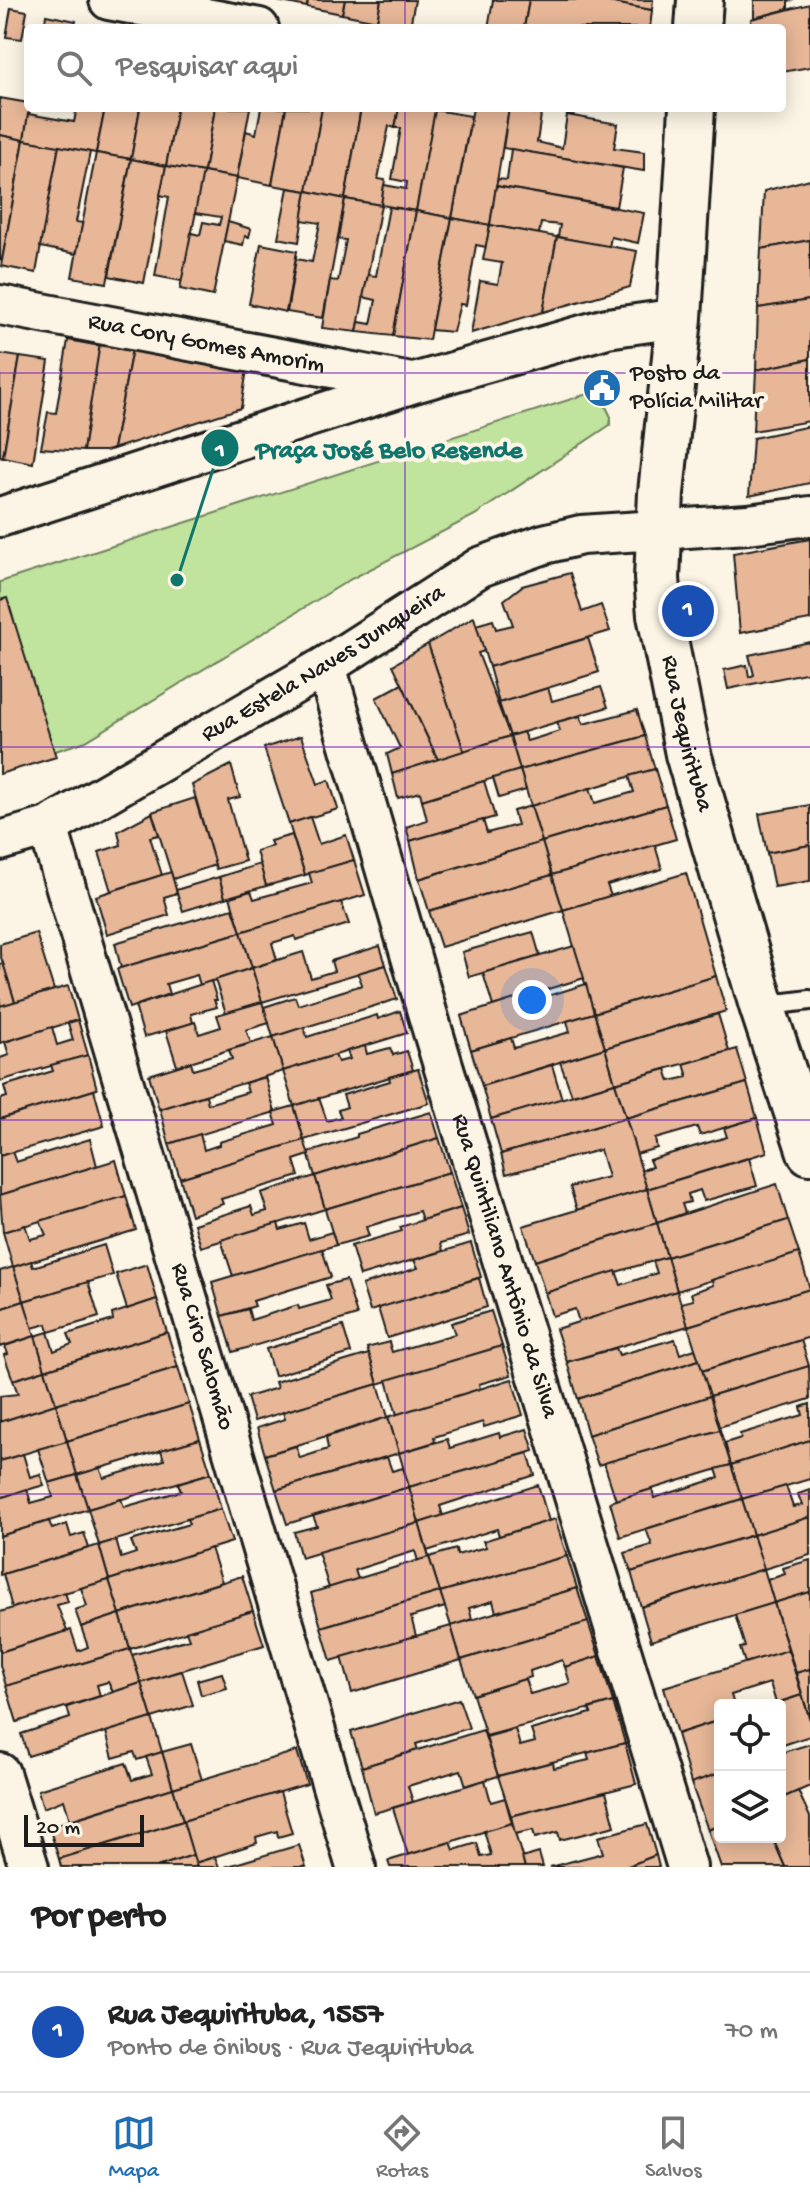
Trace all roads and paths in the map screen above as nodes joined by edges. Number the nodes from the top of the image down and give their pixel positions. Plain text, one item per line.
1 (109, 0) edge
2 (700, 0) edge
3 (238, 24) edge
4 (698, 24) edge
5 (691, 112) edge
6 (0, 305) edge
7 (679, 318) junction
8 (414, 383) junction
9 (810, 516) edge
10 (0, 517) edge
11 (660, 528) junction
12 (326, 666) junction
13 (48, 827) junction
14 (0, 841) edge
15 (810, 1000) edge
16 (762, 1006) junction
17 (810, 1152) edge
18 (0, 1773) edge
19 (29, 1867) edge
20 (356, 1867) edge
21 (687, 1867) edge

1 - 3 street
2 - 4 street
5 - 7 street, Rua Jequirituba
6 - 8 street, Rua Cory Gomes Amorim
7 - 8 street
7 - 11 street, Rua Jequirituba
8 - 10 street
9 - 11 street, Rua Estela Naves Junqueira
11 - 12 street, Rua Estela Naves Junqueira
11 - 16 street, Rua Jequirituba
12 - 13 street, Rua Estela Naves Junqueira
12 - 21 street, Rua Quintiliano Antônio da Silva
13 - 14 street, Rua Estela Naves Junqueira
13 - 20 street, Rua Ciro Salomão
15 - 16 lane
16 - 17 street, Rua Jequirituba
18 - 19 street

